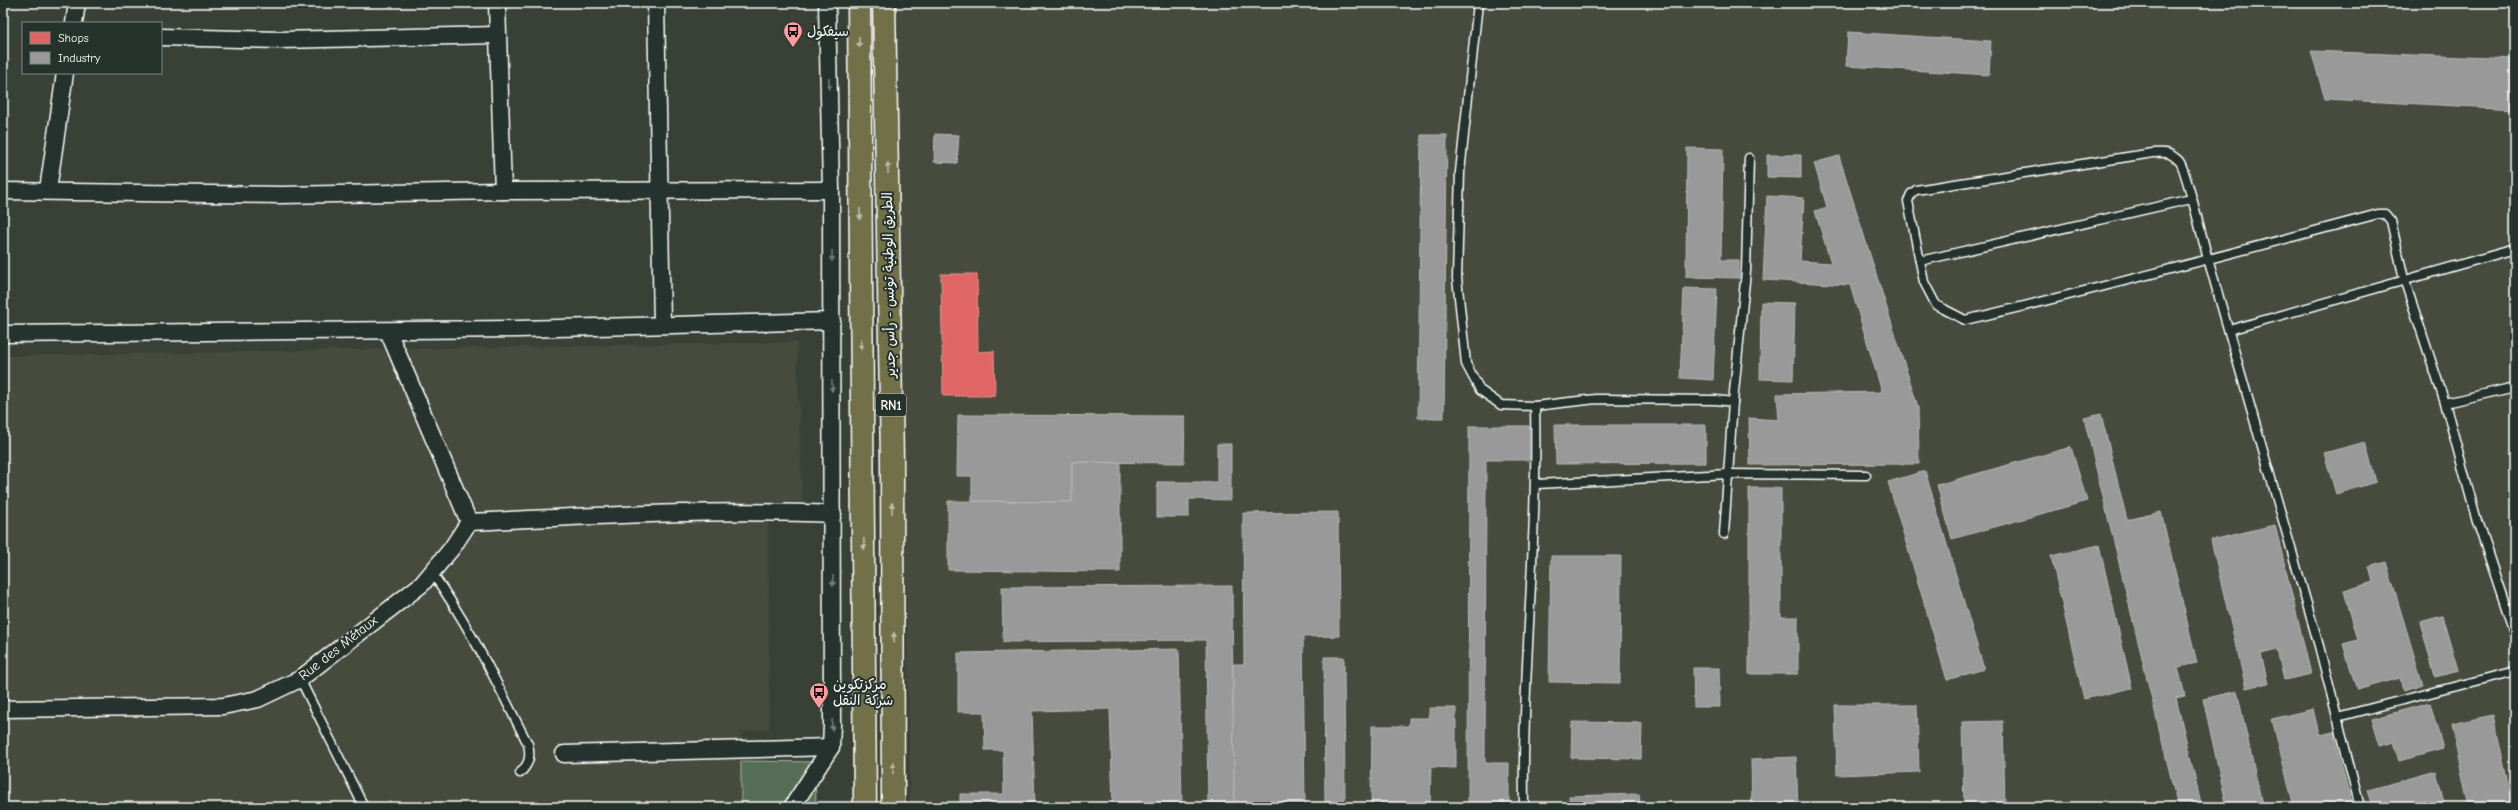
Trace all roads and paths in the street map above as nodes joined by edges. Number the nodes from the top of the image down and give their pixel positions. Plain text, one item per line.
1 (77, 3) edge
2 (497, 3) edge
3 (656, 3) edge
4 (827, 3) edge
5 (859, 3) edge
6 (884, 3) edge
7 (1478, 3) edge
8 (74, 22) edge
9 (497, 36) junction
10 (162, 37) edge
11 (66, 74) edge
12 (1749, 158) dead end
13 (48, 190) junction
14 (660, 190) junction
15 (831, 190) junction
16 (3, 191) edge
17 (503, 191) junction
18 (2191, 199) junction
19 (2515, 249) edge
20 (2208, 259) junction
21 (1920, 261) junction
22 (2404, 279) junction
23 (832, 321) junction
24 (662, 324) junction
25 (2229, 330) junction
26 (388, 331) junction
27 (3, 334) edge
28 (2515, 387) edge
29 (1734, 402) junction
30 (2444, 403) junction
31 (1535, 406) junction
32 (1728, 474) junction
33 (1866, 475) dead end
34 (1537, 484) junction
35 (833, 514) junction
36 (469, 522) junction
37 (1724, 534) dead end
38 (432, 572) junction
39 (2515, 635) edge
40 (2515, 671) edge
41 (300, 679) junction
42 (3, 709) edge
43 (2337, 717) junction
44 (831, 748) junction
45 (564, 754) dead end
46 (520, 773) dead end
47 (364, 807) edge
48 (792, 807) edge
49 (865, 807) edge
50 (893, 807) edge
51 (1524, 807) edge
52 (2360, 807) edge

1 - 8 street
2 - 9 street
3 - 14 street
4 -> 15 street
5 -> 49 main road, الطريق الوطنية تونس - رأس جدير / RN1
50 -> 6 main road, الطريق الوطنية تونس - رأس جدير / RN1
7 - 31 lane
9 - 10 street
9 - 17 street
11 - 13 street
12 - 29 lane
13 - 16 street
13 - 17 street
14 - 15 street
14 - 17 street
14 - 24 street
15 -> 23 street
18 - 20 lane
18 - 21 lane
18 - 21 lane
19 - 22 lane
20 - 21 lane
20 - 22 lane
20 - 25 lane
22 - 25 lane
22 - 30 lane
23 - 24 street
23 -> 35 street
24 - 26 street
25 - 43 lane
26 - 27 street
26 - 36 street
28 - 30 lane
29 - 31 lane
29 - 32 lane
30 - 39 lane
31 - 34 lane
32 - 33 lane
32 - 34 lane
32 - 37 lane
34 - 51 lane
35 - 36 street
35 -> 44 street
36 - 38 street, Rue des Métaux
38 - 41 street, Rue des Métaux
38 - 46 lane
40 - 43 lane
41 - 42 street, Rue des Métaux
41 - 47 lane
43 - 52 lane
44 - 45 street
44 - 48 street

